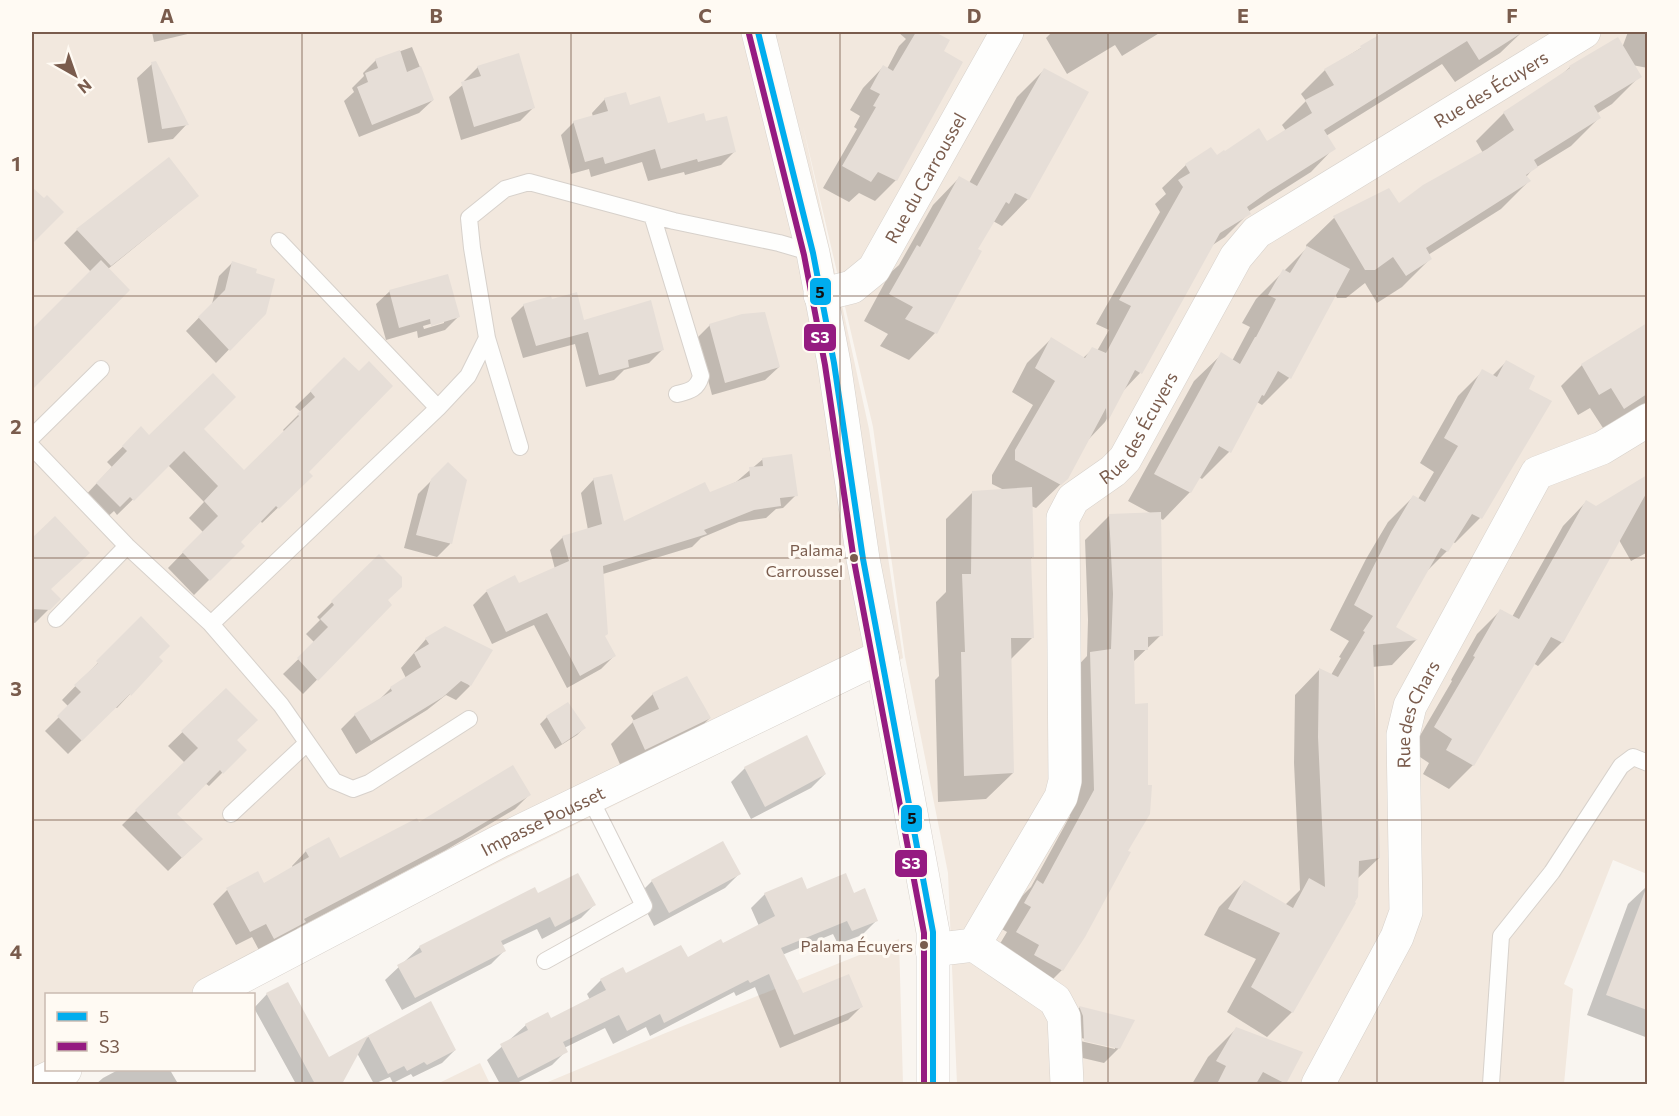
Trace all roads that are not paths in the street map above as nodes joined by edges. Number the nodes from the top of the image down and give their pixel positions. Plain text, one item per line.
1 (758, 32) edge
2 (1008, 32) edge
3 (1584, 32) edge
4 (652, 215) junction
5 (279, 241) dead end
6 (813, 253) junction
7 (820, 295) junction
8 (487, 338) junction
9 (101, 369) dead end
10 (676, 394) dead end
11 (438, 408) junction
12 (1647, 420) edge
13 (32, 437) edge
14 (32, 447) edge
15 (520, 447) dead end
16 (127, 546) junction
17 (56, 619) dead end
18 (211, 624) junction
19 (882, 656) junction
20 (469, 719) dead end
21 (307, 743) junction
22 (1647, 763) edge
23 (590, 798) junction
24 (231, 813) dead end
25 (974, 945) junction
26 (932, 950) junction
27 (545, 961) dead end
28 (211, 993) edge
29 (933, 1084) edge
30 (1067, 1084) edge
31 (1318, 1084) edge
32 (1491, 1084) edge

1 - 6 street
2 - 7 street, Rue du Carroussel
3 - 25 street, Rue des Écuyers
4 - 6 lane
4 - 8 lane
4 - 10 lane
5 - 11 lane
6 - 7 street
7 - 19 street
8 - 11 lane
8 - 15 lane
9 - 13 lane
11 - 18 lane
12 - 31 street, Rue des Chars
14 - 16 lane
16 - 17 lane
16 - 18 lane
18 - 21 lane
19 - 23 street, Impasse Pousset
19 - 26 street
20 - 21 lane
21 - 24 lane
22 - 32 lane
23 - 27 lane
23 - 28 street, Impasse Pousset
25 - 26 street
25 - 30 street
26 - 29 street

